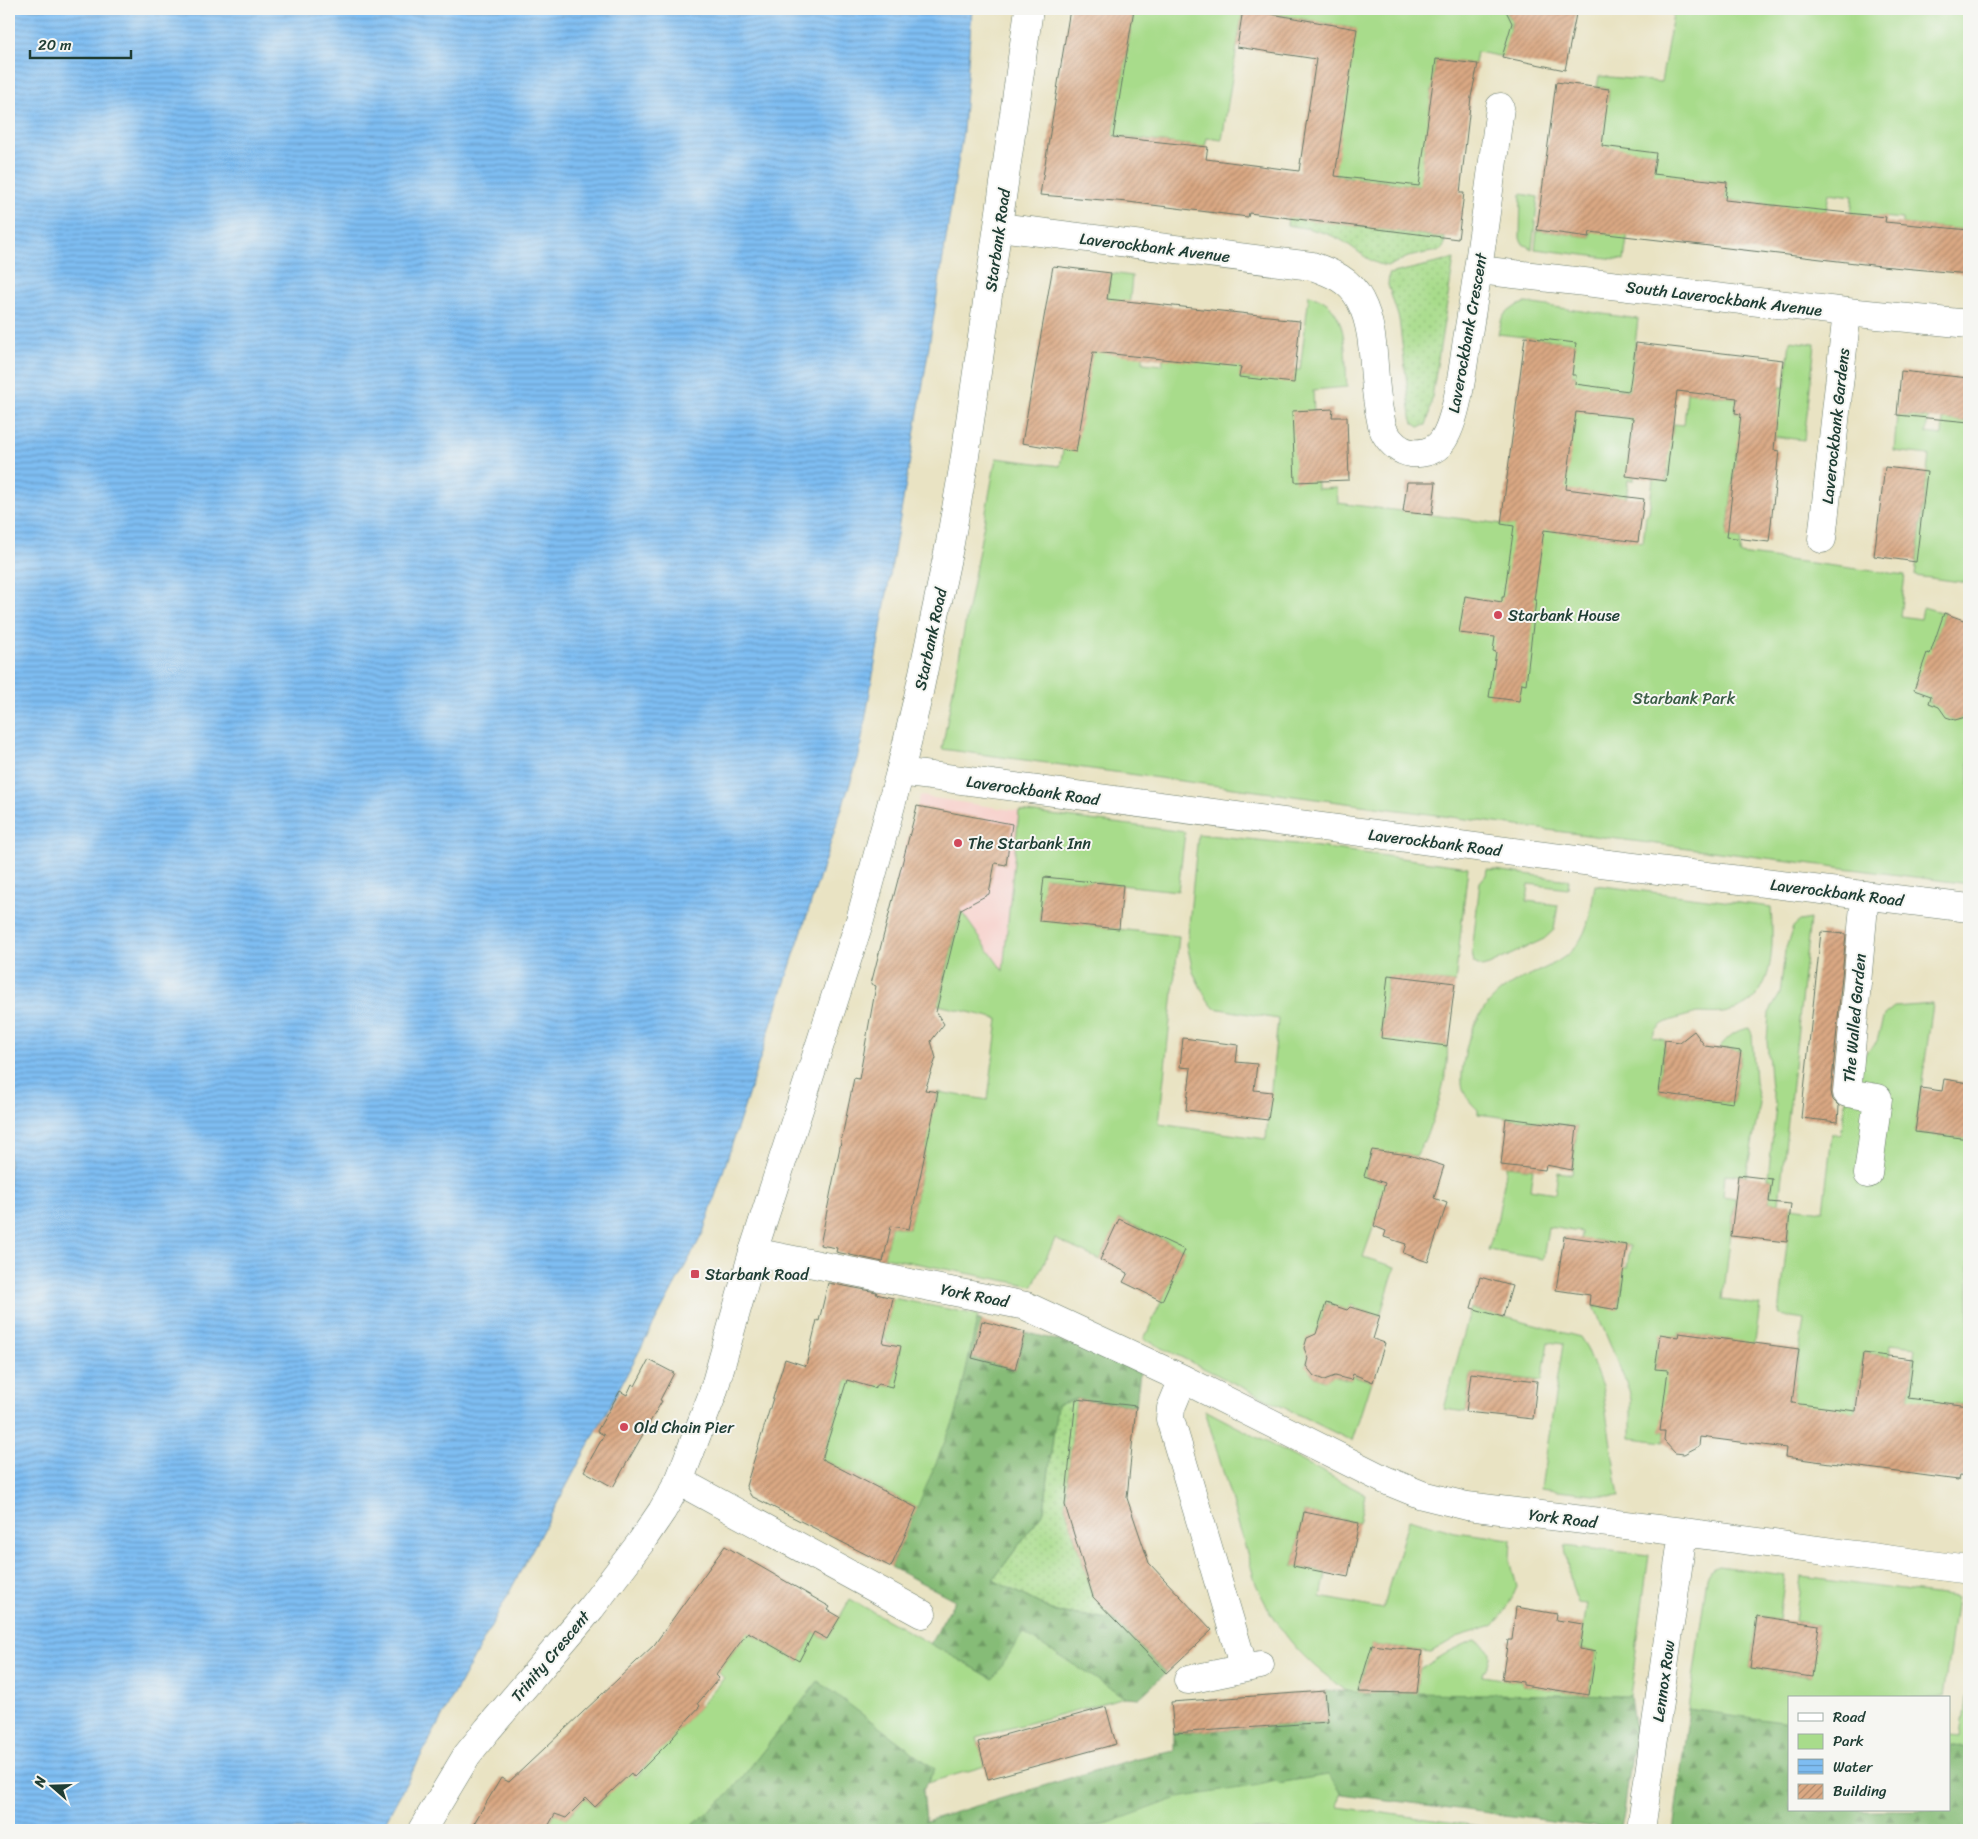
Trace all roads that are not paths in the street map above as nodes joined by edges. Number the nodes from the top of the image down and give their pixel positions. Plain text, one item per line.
1 (1029, 9) edge
2 (1500, 107) dead end
3 (999, 227) junction
4 (1312, 266) joint
5 (1479, 270) junction
6 (1847, 312) junction
7 (1969, 324) edge
8 (1822, 539) dead end
9 (900, 772) junction
10 (1865, 895) junction
11 (1969, 908) edge
12 (1868, 1174) dead end
13 (754, 1252) junction
14 (1183, 1379) junction
15 (679, 1481) junction
16 (1683, 1532) junction
17 (1969, 1570) edge
18 (922, 1614) dead end
19 (1188, 1680) dead end
20 (422, 1830) edge
21 (1641, 1830) edge

1 - 3 street, Starbank Road
2 - 5 street, Laverockbank Crescent
3 - 4 street, Laverockbank Avenue
3 - 9 street, Starbank Road
4 - 5 street, Laverockbank Crescent
5 - 6 street, South Laverockbank Avenue
6 - 7 street, South Laverockbank Avenue
6 - 8 street, Laverockbank Gardens
9 - 10 street, Laverockbank Road
9 - 13 street, Starbank Road
10 - 11 street, Laverockbank Road
10 - 12 street, The Walled Garden
13 - 14 street, York Road
13 - 15 street, Trinity Crescent
14 - 16 street, York Road
14 - 19 street
15 - 18 street
15 - 20 street, Trinity Crescent
16 - 17 street, York Road
16 - 21 street, Lennox Row

